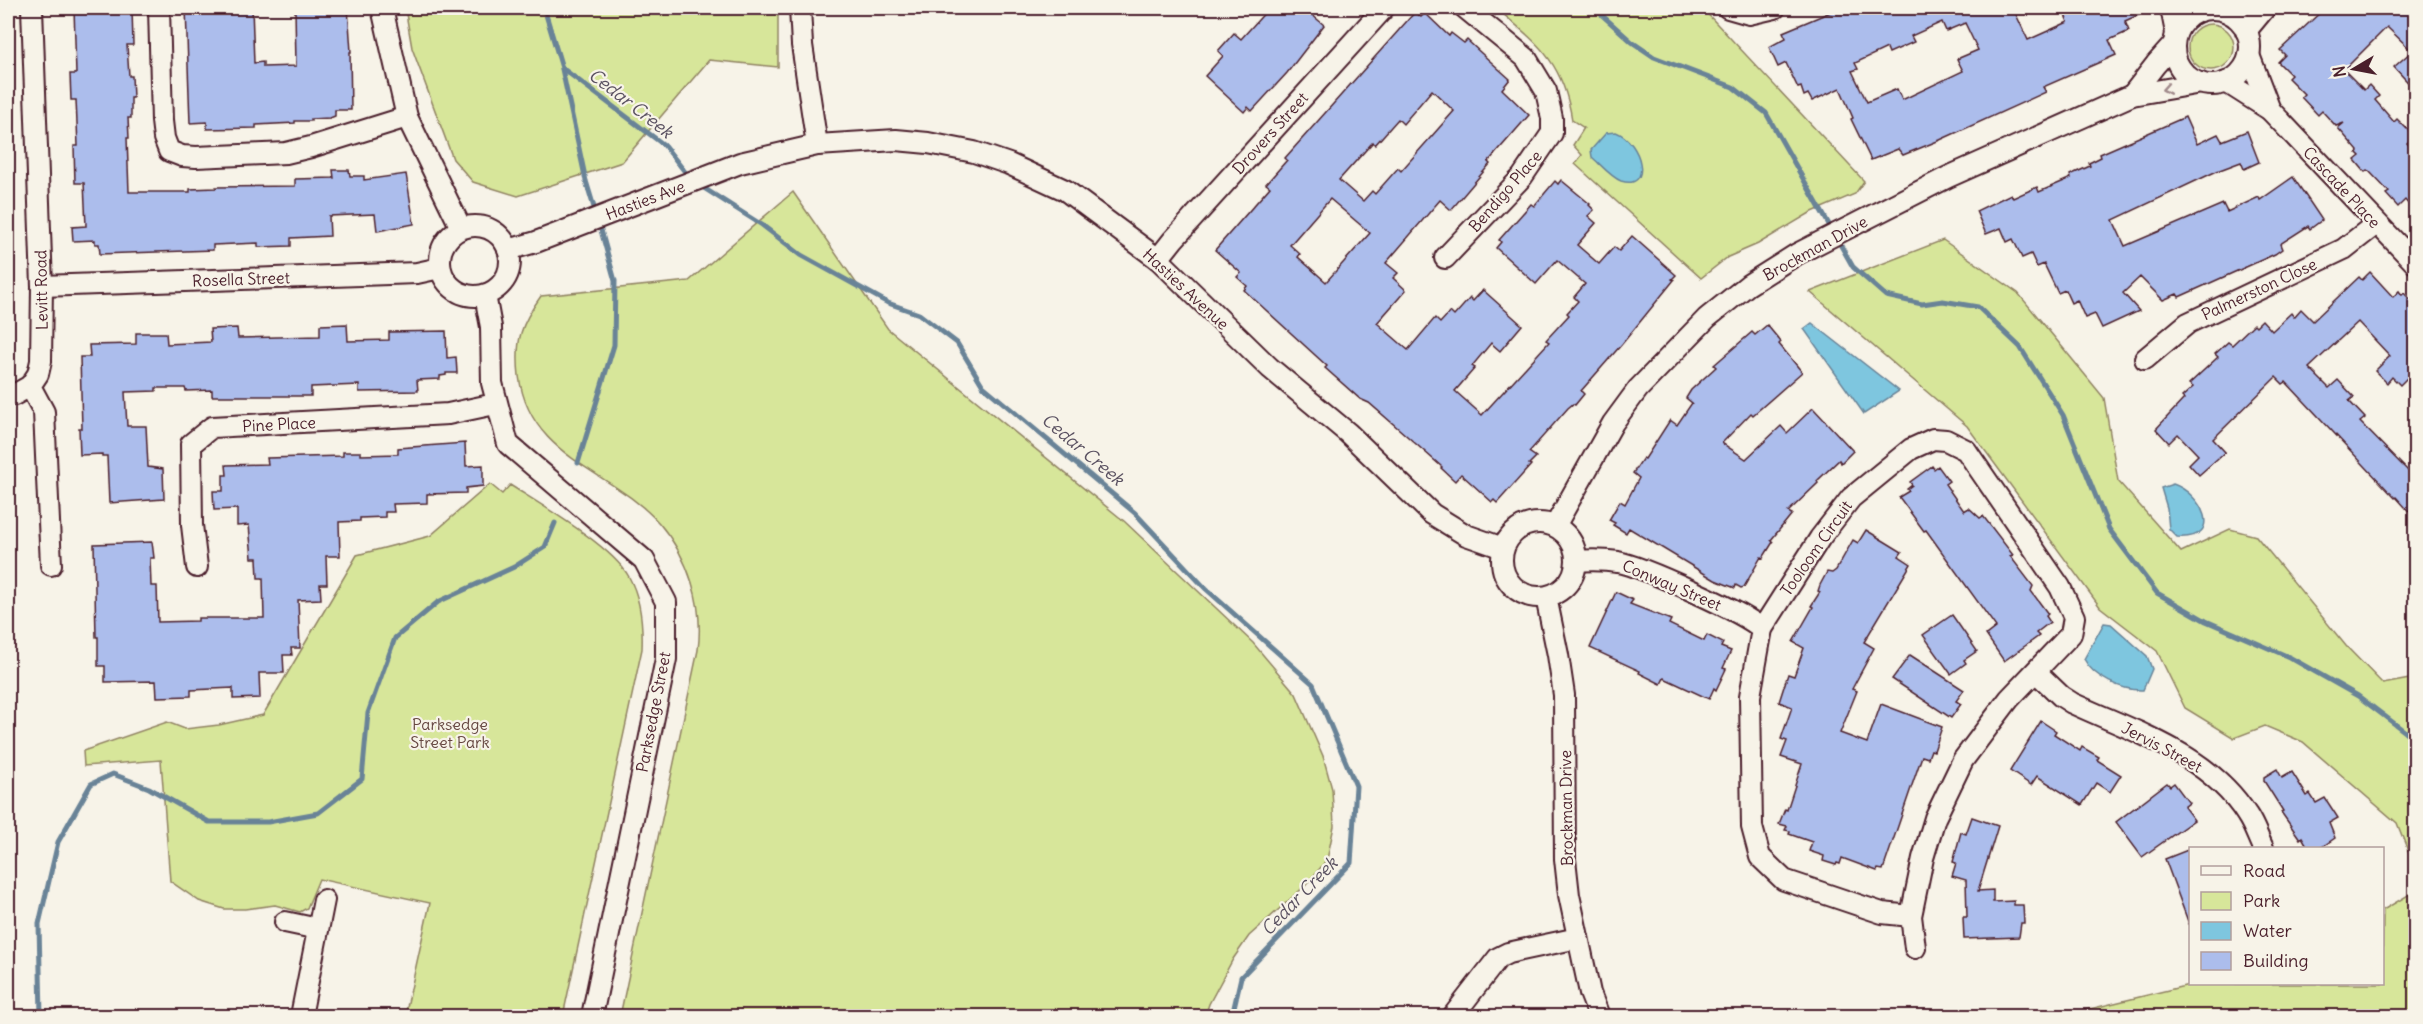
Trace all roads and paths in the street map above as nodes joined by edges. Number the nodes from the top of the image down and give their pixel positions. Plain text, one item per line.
1 (32, 8) edge
2 (159, 8) edge
3 (382, 8) edge
4 (800, 8) edge
5 (1384, 8) edge
6 (1465, 8) edge
7 (1728, 8) edge
8 (1775, 8) edge
9 (2171, 8) edge
10 (2204, 8) edge
11 (2265, 8) edge
12 (2234, 10) edge
13 (2246, 31) junction
14 (2175, 39) junction
15 (2249, 55) junction
16 (2226, 82) junction
17 (2201, 83) junction
18 (2132, 94) junction
19 (2270, 110) junction
20 (407, 117) junction
21 (817, 145) junction
22 (782, 152) joint
23 (2376, 224) junction
24 (461, 228) junction
25 (508, 250) junction
26 (1445, 258) dead end
27 (1158, 259) junction
28 (2415, 264) edge
29 (440, 268) junction
30 (42, 286) junction
31 (485, 295) junction
32 (2145, 359) dead end
33 (30, 386) junction
34 (8, 395) edge
35 (495, 404) junction
36 (1555, 526) junction
37 (1503, 548) junction
38 (1576, 561) junction
39 (51, 565) dead end
40 (197, 567) dead end
41 (1546, 597) junction
42 (1762, 629) junction
43 (2036, 672) junction
44 (2262, 847) edge
45 (324, 900) dead end
46 (1911, 916) junction
47 (285, 922) dead end
48 (318, 929) junction
49 (1578, 938) junction
50 (1916, 948) dead end
51 (301, 1017) edge
52 (592, 1017) edge
53 (1453, 1017) edge
54 (1599, 1017) edge

1 - 30 street, Levitt Road
2 - 20 street
3 - 20 street
4 - 21 street
5 - 27 street, Drovers Street
6 - 26 street, Bendigo Place
7 - 8 street
9 - 14 street
10 - 12 street
10 - 14 street
11 - 13 street
12 - 13 street
13 - 15 street
14 - 17 street
14 - 18 street, Brockman Drive
15 - 16 street
15 - 19 street, Cascade Place
16 - 17 street
16 - 19 street, Cascade Place
17 -> 18 street, Brockman Drive
18 - 36 street, Brockman Drive
19 - 23 street, Cascade Place
20 - 24 street
21 - 22 street, Hasties Avenue
21 - 27 street, Hasties Avenue
22 - 25 street, Hasties Ave
23 - 28 street, Cascade Place
23 - 32 street, Palmerston Close
24 - 25 street
24 - 29 street
25 - 31 street
27 - 37 street, Hasties Avenue
29 - 30 street, Rosella Street
29 - 31 street
30 - 33 street, Levitt Road
31 - 35 street, Parksedge Street
33 - 34 street
33 - 39 street
35 - 40 street, Pine Place
35 - 52 street, Parksedge Street
36 - 37 street
36 - 38 street
37 - 41 street
38 - 41 street
38 - 42 street, Conway Street
41 - 49 street, Brockman Drive
42 - 43 street, Tooloom Circuit
42 - 46 street, Tooloom Circuit
43 - 44 street, Jervis Street
43 - 46 street, Tooloom Circuit
45 - 48 street
46 - 50 street, Tooloom Circuit
47 - 48 street
48 - 51 street
49 - 53 street
49 - 54 street, Brockman Drive

